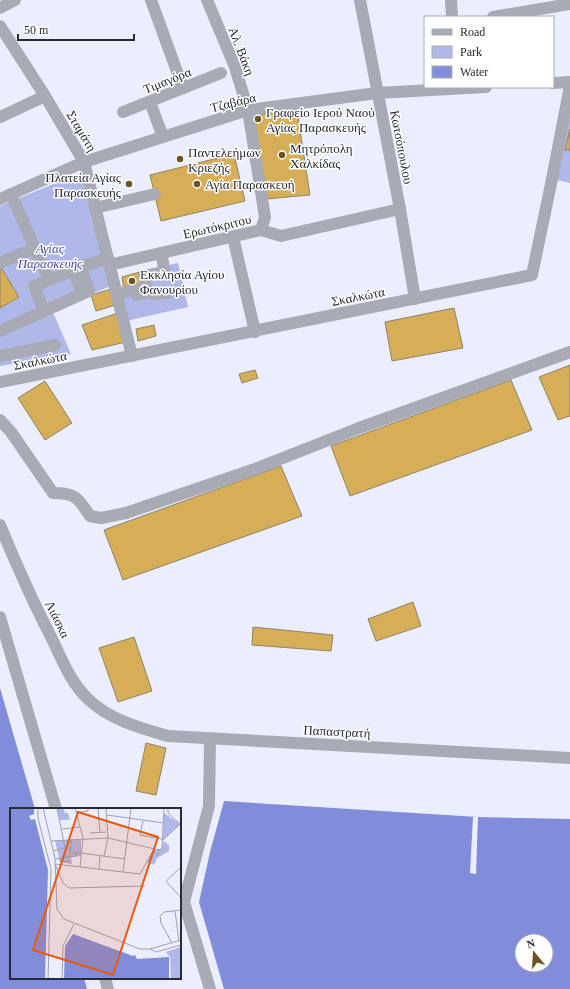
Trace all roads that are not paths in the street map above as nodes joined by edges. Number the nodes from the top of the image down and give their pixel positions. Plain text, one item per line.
1 (16, 0) edge
2 (151, 0) edge
3 (207, 0) edge
4 (360, 0) edge
5 (450, 0) edge
6 (570, 4) edge
7 (0, 8) edge
8 (452, 16) edge
9 (498, 16) edge
10 (0, 26) edge
11 (221, 73) dead end
12 (570, 82) edge
13 (554, 83) edge
14 (570, 86) edge
15 (183, 88) junction
16 (468, 88) edge
17 (377, 93) junction
18 (45, 96) junction
19 (569, 100) edge
20 (150, 102) junction
21 (248, 110) junction
22 (123, 112) dead end
23 (0, 117) edge
24 (163, 136) junction
25 (84, 162) junction
26 (154, 194) dead end
27 (5, 196) edge
28 (96, 208) junction
29 (400, 209) junction
30 (261, 230) junction
31 (233, 237) junction
32 (35, 248) junction
33 (161, 254) junction
34 (109, 262) junction
35 (0, 263) edge
36 (164, 272) junction
37 (49, 280) junction
38 (82, 294) junction
39 (117, 297) junction
40 (415, 299) junction
41 (44, 311) junction
42 (0, 332) edge
43 (255, 332) junction
44 (55, 345) dead end
45 (570, 352) edge
46 (0, 356) edge
47 (132, 356) junction
48 (0, 382) edge
49 (0, 420) edge
50 (0, 525) edge
51 (0, 618) edge
52 (107, 713) joint
53 (210, 739) junction
54 (570, 758) edge
55 (56, 808) edge
56 (105, 979) edge
57 (108, 989) edge
58 (210, 989) edge

1 - 7 street
2 - 15 street
3 - 21 street, Αλ. Βάκη
4 - 17 street, Κωτσόπουλου
5 - 8 street
6 - 9 street
10 - 18 street, Σταμάτη
11 - 15 street, Τιμαγόρα
12 - 13 street
14 - 19 street, Σκαλκώτα
15 - 20 street, Τιμαγόρα
16 - 17 street, Τζαβάρα
17 - 21 street, Τζαβάρα
17 - 29 street, Κωτσόπουλου
18 - 23 street
18 - 25 street, Σταμάτη
19 - 40 street, Σκαλκώτα
20 - 22 street, Τιμαγόρα
20 - 24 street
21 - 24 street, Τζαβάρα
21 - 30 street, Αλ. Βάκη
24 - 25 street, Τζαβάρα
25 - 27 street, Τζαβάρα
25 - 28 street, Σταμάτη
26 - 28 street
27 - 32 street
28 - 34 street, Σταμάτη
29 - 30 street, Ερωτόκριτου
29 - 40 street, Κωτσόπουλου
30 - 31 street, Ερωτόκριτου
31 - 33 street, Ερωτόκριτου
31 - 43 street
32 - 35 street
32 - 37 street
33 - 34 street, Ερωτόκριτου
33 - 36 street
34 - 38 street, Ερωτόκριτου
34 - 39 street, Σταμάτη
36 - 39 street
36 - 39 street
37 - 38 street
37 - 41 street
38 - 41 street
39 - 47 street, Σταμάτη
40 - 43 street, Σκαλκώτα
41 - 42 street
43 - 47 street, Σκαλκώτα
44 - 46 street
45 - 49 street
47 - 48 street, Σκαλκώτα
50 - 52 street, Λιάσκα
51 - 55 street
52 - 53 street, Παπαστρατή
53 - 54 street, Παπαστρατή
53 - 58 street
56 - 57 street

